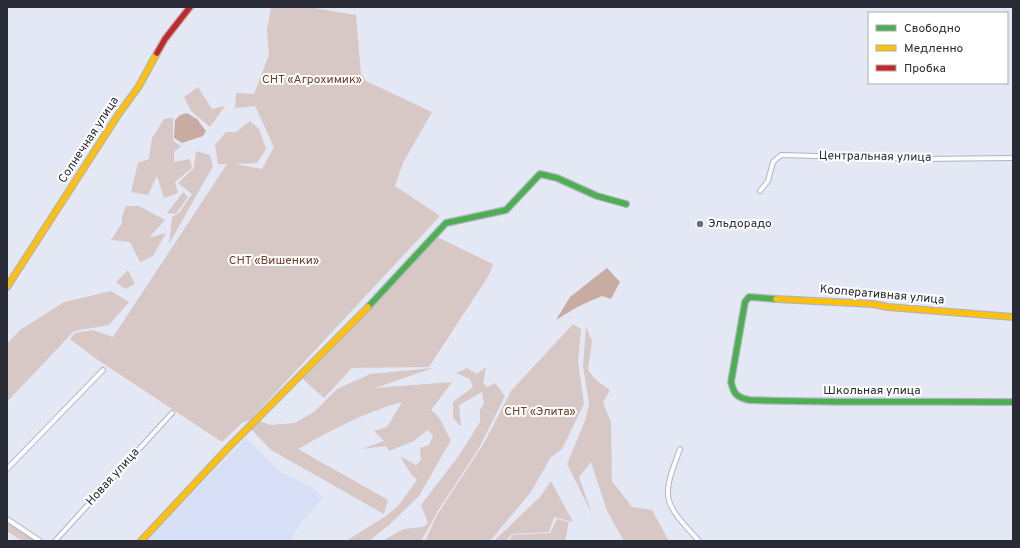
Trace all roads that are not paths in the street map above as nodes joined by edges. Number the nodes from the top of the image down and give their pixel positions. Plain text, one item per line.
1 (190, 7) edge
2 (1013, 158) edge
3 (760, 190) dead end
4 (626, 204) dead end
5 (7, 287) edge
6 (1013, 317) edge
7 (103, 370) dead end
8 (734, 394) joint
9 (1013, 402) edge
10 (172, 413) dead end
11 (680, 448) dead end
12 (7, 468) edge
13 (7, 519) edge
14 (40, 541) edge
15 (55, 541) edge
16 (142, 541) edge
17 (699, 541) edge

1 - 5 street, Солнечная улица
2 - 3 street, Центральная улица
4 - 16 street
6 - 8 street, Кооперативная улица
7 - 12 street
8 - 9 street, Школьная улица
10 - 15 street, Новая улица
11 - 17 street
13 - 14 street

